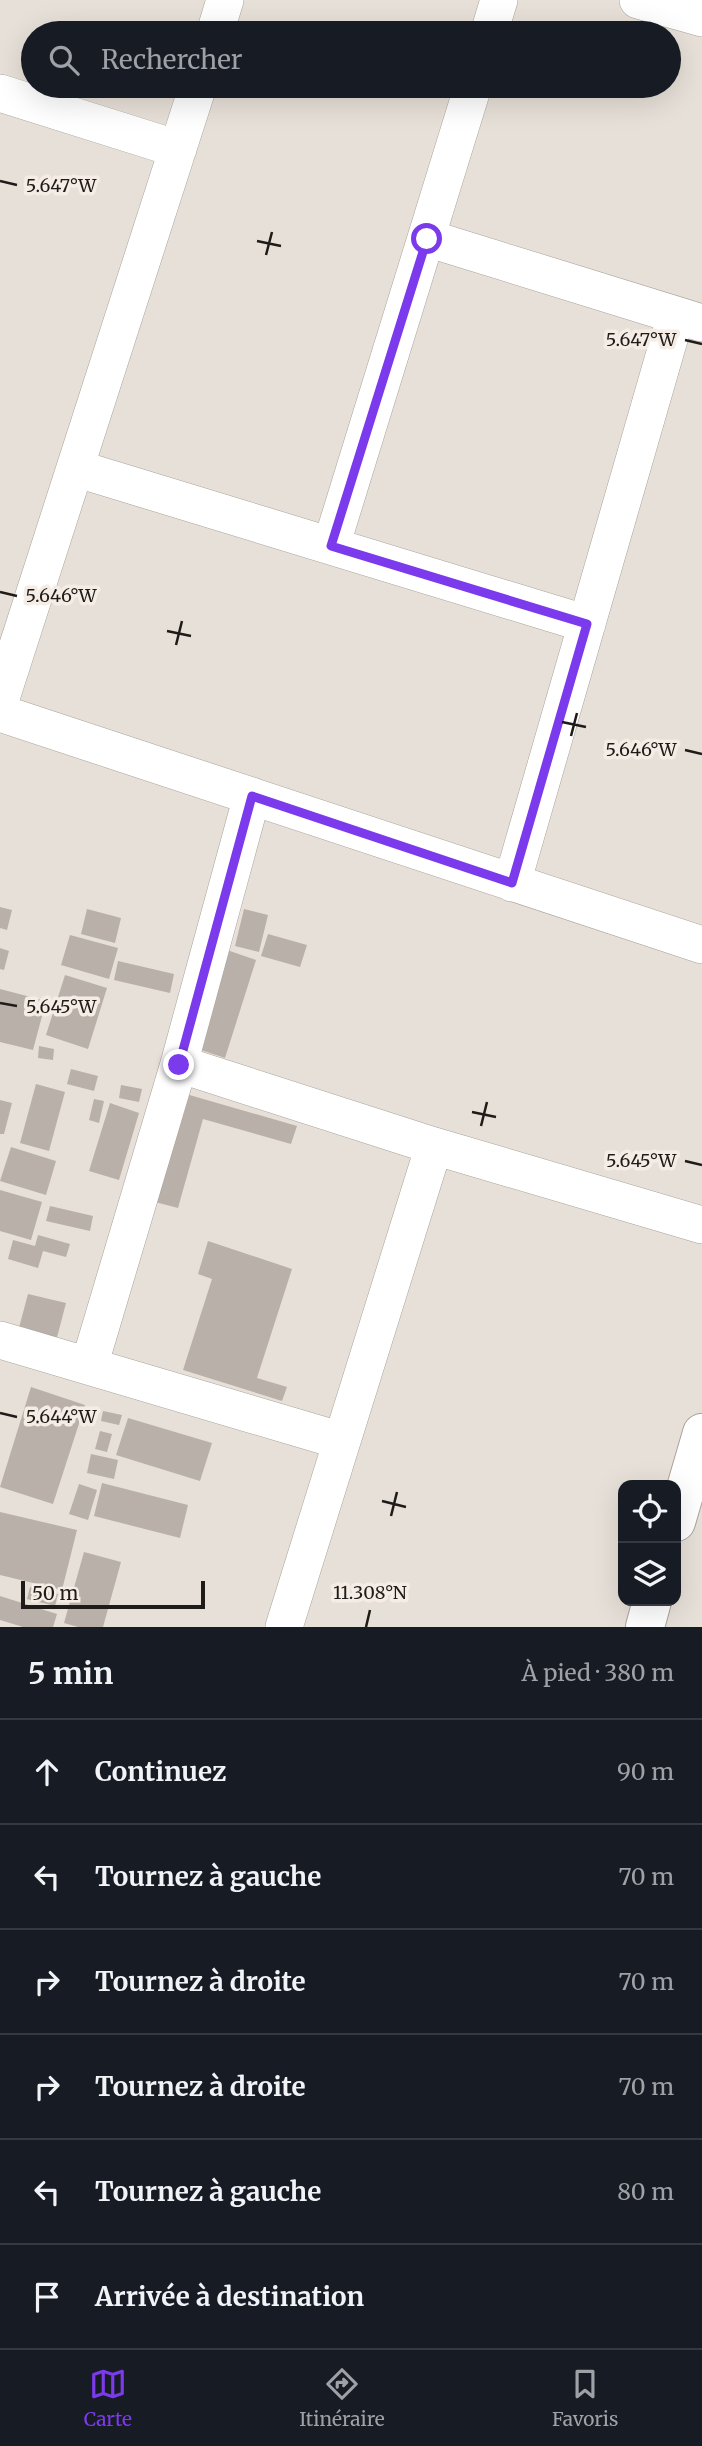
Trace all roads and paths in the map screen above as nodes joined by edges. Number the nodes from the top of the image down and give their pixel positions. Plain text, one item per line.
1 (225, 0) edge
2 (499, 0) edge
3 (638, 0) edge
4 (702, 18) edge
5 (219, 21) edge
6 (493, 21) edge
7 (0, 93) edge
8 (194, 98) edge
9 (469, 98) edge
10 (178, 149) junction
11 (427, 239) junction
12 (689, 319) edge
13 (75, 468) junction
14 (331, 546) junction
15 (587, 624) junction
16 (0, 701) edge
17 (0, 713) edge
18 (252, 796) junction
19 (512, 883) junction
20 (702, 945) edge
21 (179, 1065) junction
22 (434, 1146) junction
23 (702, 1225) edge
24 (0, 1340) edge
25 (89, 1366) junction
26 (702, 1433) edge
27 (342, 1441) junction
28 (681, 1505) edge
29 (651, 1606) edge
30 (284, 1627) edge
31 (645, 1627) edge

1 - 5 street
2 - 6 street
3 - 4 street
7 - 10 street
8 - 10 street
9 - 11 street
10 - 13 street
11 - 12 street
11 - 14 street
12 - 15 street
13 - 14 street
13 - 16 street
14 - 15 street
15 - 19 street
17 - 18 street
18 - 19 street
18 - 21 street
19 - 20 street
21 - 22 street
21 - 25 street
22 - 23 street
22 - 27 street
24 - 25 street
25 - 27 street
26 - 28 highway
27 - 30 street
29 - 31 highway

